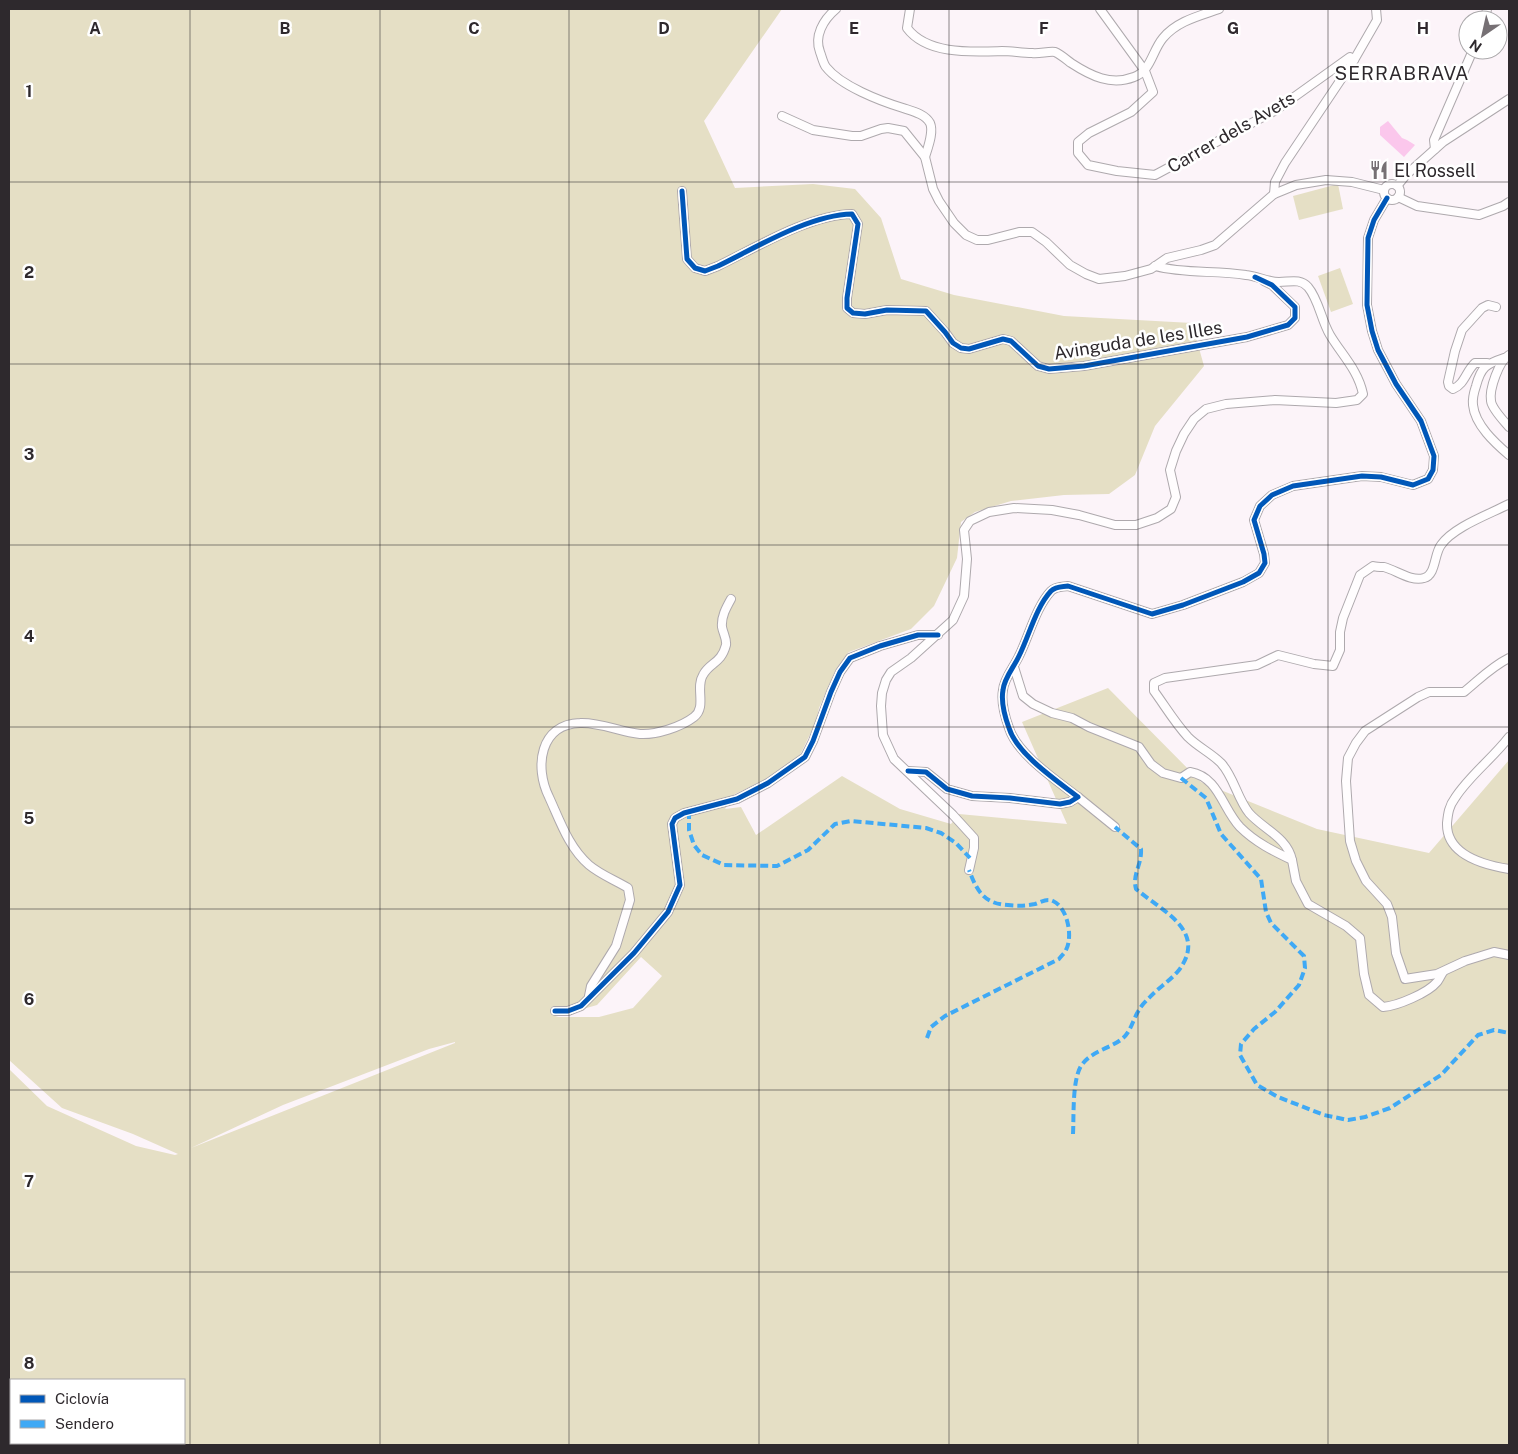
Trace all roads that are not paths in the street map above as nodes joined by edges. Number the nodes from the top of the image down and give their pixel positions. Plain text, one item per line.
1 (836, 9) edge
2 (910, 9) edge
3 (1100, 9) edge
4 (1219, 9) edge
5 (1376, 9) edge
6 (1354, 60) junction
7 (1469, 60) edge
8 (1145, 71) junction
9 (1509, 99) edge
10 (782, 116) dead end
11 (1435, 149) junction
12 (925, 157) junction
13 (1397, 186) junction
14 (1384, 190) junction
15 (682, 191) dead end
16 (1274, 194) junction
17 (1398, 197) junction
18 (1387, 198) junction
19 (1509, 202) edge
20 (1155, 266) junction
21 (1255, 277) junction
22 (1496, 306) dead end
23 (1507, 356) edge
24 (1487, 363) junction
25 (1509, 427) edge
26 (1509, 455) edge
27 (1509, 504) edge
28 (731, 599) dead end
29 (938, 635) junction
30 (1509, 658) edge
31 (1014, 667) junction
32 (1509, 737) edge
33 (908, 771) junction
34 (1078, 797) junction
35 (1115, 827) dead end
36 (1292, 860) junction
37 (1509, 869) edge
38 (969, 870) dead end
39 (1509, 955) edge
40 (1443, 972) junction
41 (588, 998) junction
42 (555, 1011) dead end

1 - 12 street
2 - 8 street
3 - 8 street
4 - 8 street
5 - 6 street
6 - 8 street, Carrer dels Avets
6 - 16 street
7 - 11 street
9 - 11 street
10 - 12 street
11 - 13 street
12 - 20 street
13 - 14 street
13 - 17 street
14 - 16 street
14 - 18 street
15 - 21 street, Avinguda de les Illes
16 - 20 street
17 - 18 street
17 - 19 street
18 - 31 street
20 - 21 street
21 - 29 street
22 - 24 street
23 - 24 street
23 - 25 street
24 - 26 street
27 - 36 street
28 - 41 street
29 - 33 street
29 - 41 street
30 - 40 street
31 - 34 street
31 - 36 street
32 - 37 street
33 - 34 street
33 - 38 street
34 - 35 street
36 - 40 street
39 - 40 street
41 - 42 street

